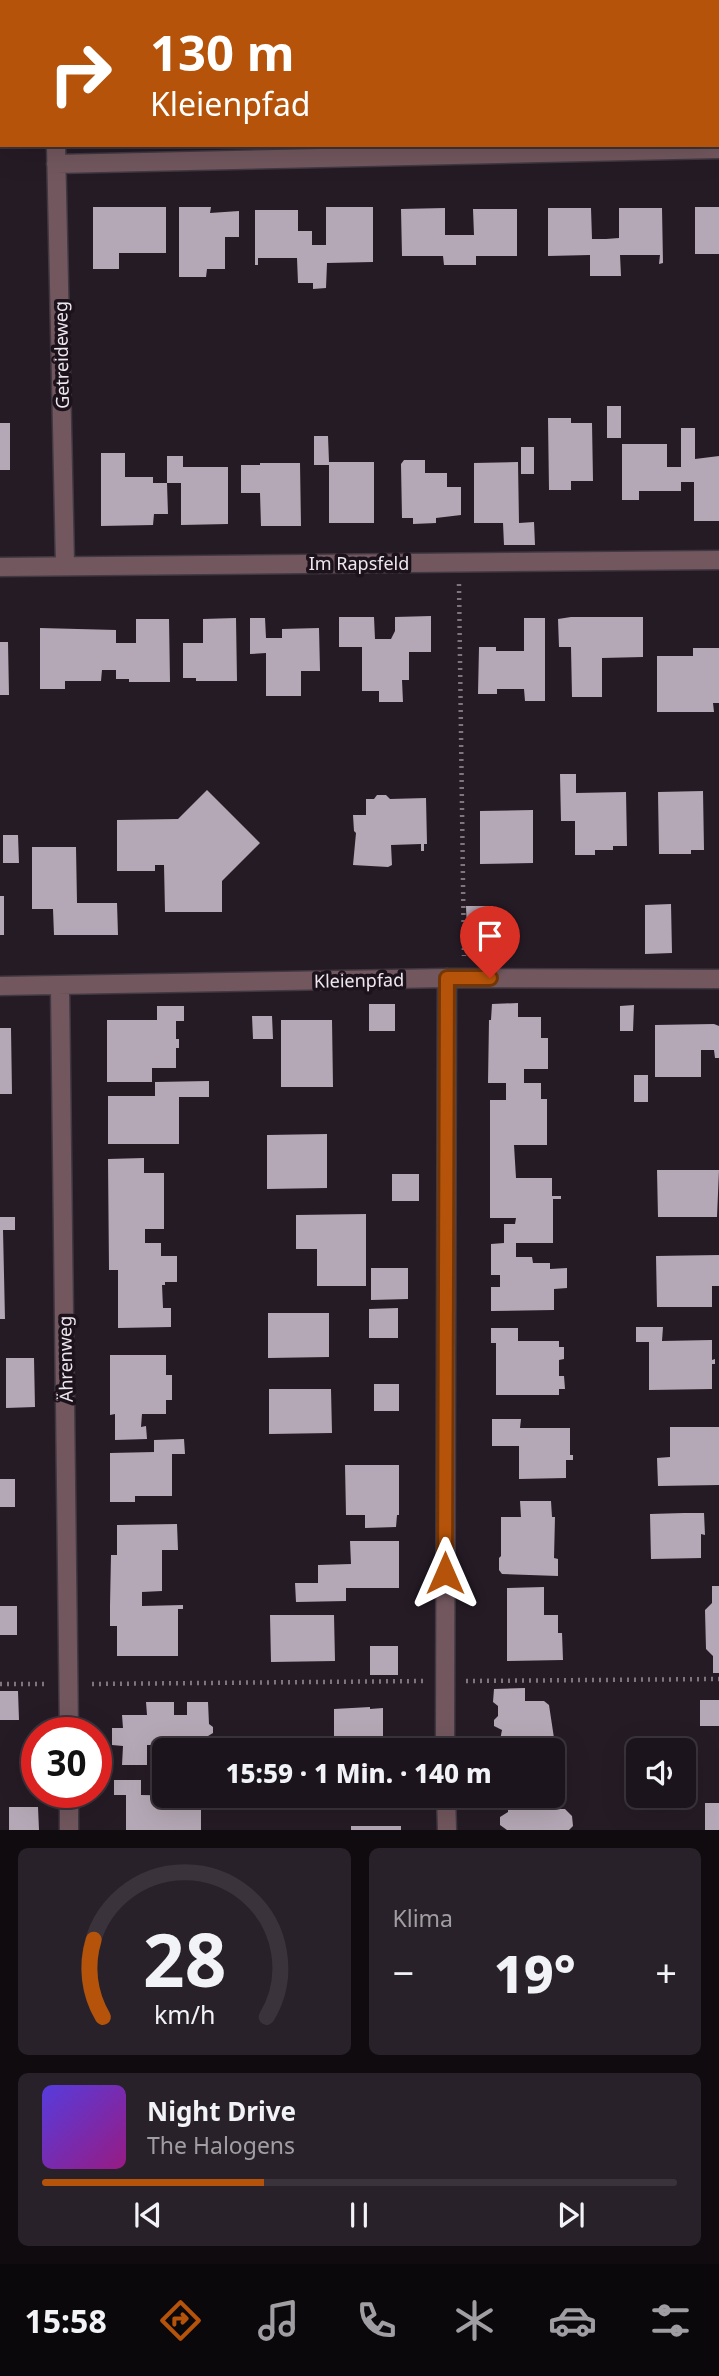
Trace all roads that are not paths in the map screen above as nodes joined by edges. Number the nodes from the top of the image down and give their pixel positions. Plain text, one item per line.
1 (719, 149) edge
2 (56, 154) edge
3 (719, 560) edge
4 (65, 565) junction
5 (0, 567) edge
6 (456, 978) junction
7 (719, 979) edge
8 (0, 986) edge
9 (60, 986) junction
10 (69, 1717) edge
11 (445, 1738) edge
12 (69, 1808) edge
13 (446, 1808) edge
14 (69, 1830) edge
15 (447, 1830) edge

1 - 2 street
2 - 4 street, Getreideweg
3 - 4 street, Im Rapsfeld
4 - 5 street, Im Rapsfeld
6 - 7 street, Kleienpfad
6 - 9 street, Kleienpfad
6 - 11 street
8 - 9 street, Kleienpfad
9 - 10 street, Ährenweg
12 - 14 street
13 - 15 street

